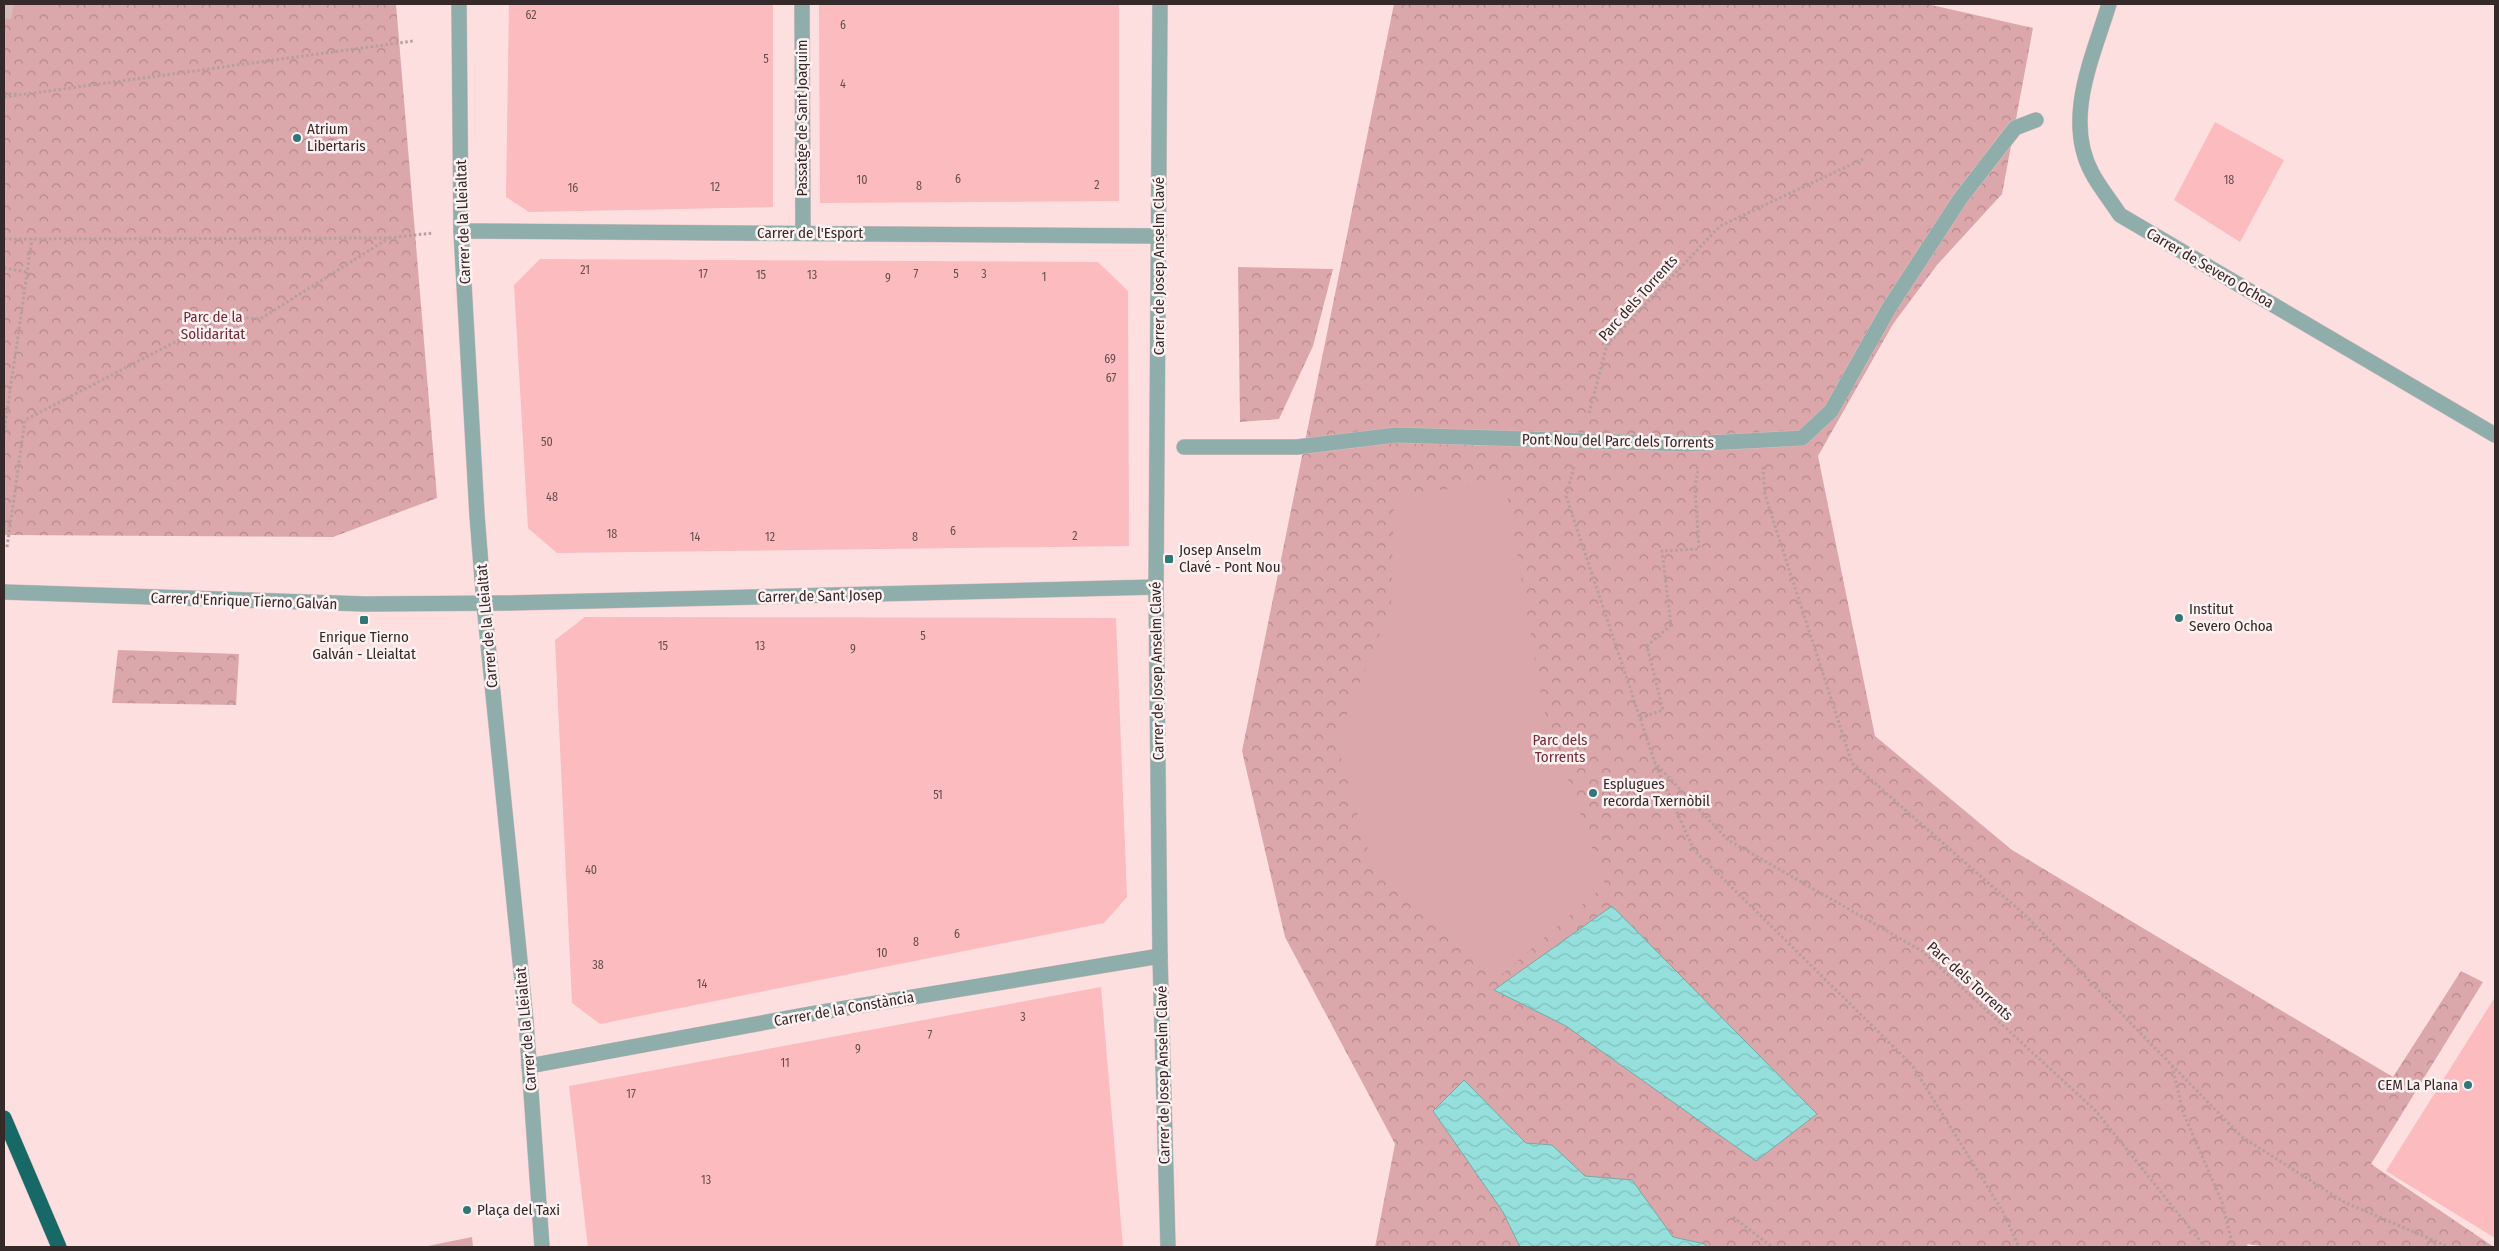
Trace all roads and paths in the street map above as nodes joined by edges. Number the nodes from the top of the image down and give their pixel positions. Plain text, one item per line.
1 (459, 4) edge
2 (802, 4) edge
3 (1160, 4) edge
4 (2109, 4) edge
5 (413, 41) dead end
6 (4, 93) edge
7 (22, 95) junction
8 (4, 97) edge
9 (2036, 120) dead end
10 (1863, 159) dead end
11 (461, 231) junction
12 (803, 233) junction
13 (1159, 236) junction
14 (389, 238) junction
15 (4, 239) edge
16 (32, 239) junction
17 (4, 268) edge
18 (27, 272) junction
19 (1586, 420) dead end
20 (4, 433) edge
21 (2495, 435) edge
22 (1761, 439) junction
23 (1184, 447) dead end
24 (1576, 458) dead end
25 (1695, 487) dead end
26 (7, 547) dead end
27 (1156, 587) junction
28 (4, 592) edge
29 (484, 604) junction
30 (1640, 718) junction
31 (1655, 763) junction
32 (1160, 956) junction
33 (2172, 1065) junction
34 (529, 1066) junction
35 (4, 1118) edge
36 (1733, 1217) dead end
37 (59, 1247) edge
38 (542, 1247) edge
39 (1168, 1247) edge
40 (1772, 1247) edge
41 (2019, 1247) edge
42 (2205, 1247) edge
43 (2233, 1247) edge
44 (2449, 1247) edge

1 - 11 street, Carrer de la Lleialtat
2 - 12 street, Passatge de Sant Joaquim
3 - 13 street, Carrer de Josep Anselm Clavé
4 - 21 street, Carrer de Severo Ochoa
5 - 7 path
6 - 7 path
7 - 8 path
9 - 22 street, Pont Nou del Parc dels Torrents
10 - 19 path, Parc dels Torrents
11 - 12 street, Carrer de l'Esport
11 - 14 path
11 - 29 street, Carrer de la Lleialtat
12 - 13 street, Carrer de l'Esport
13 - 27 street, Carrer de Josep Anselm Clavé
14 - 16 path
14 - 26 path
15 - 16 path
16 - 18 path
17 - 18 path
18 - 20 path
22 - 23 street, Pont Nou del Parc dels Torrents, bridge
22 - 33 path
24 - 30 path, Parc dels Torrents
25 - 30 path
27 - 29 street, Carrer de Sant Josep
27 - 32 street, Carrer de Josep Anselm Clavé
28 - 29 street, Carrer d'Enrique Tierno Galván
29 - 34 street, Carrer de la Lleialtat
30 - 31 path, Parc dels Torrents
31 - 41 path, Parc dels Torrents
31 - 42 path, Parc dels Torrents
32 - 34 street, Carrer de la Constància
32 - 39 street, Carrer de Josep Anselm Clavé
33 - 43 path
33 - 44 path
34 - 38 street, Carrer de la Lleialtat
35 - 37 highway
36 - 40 path

